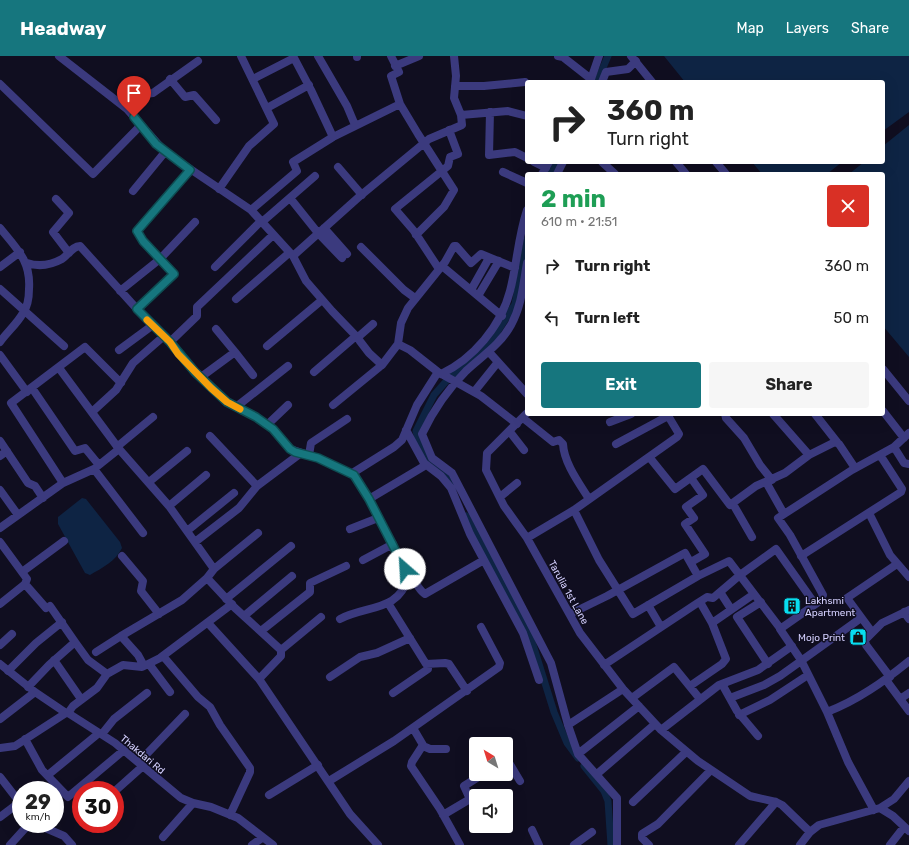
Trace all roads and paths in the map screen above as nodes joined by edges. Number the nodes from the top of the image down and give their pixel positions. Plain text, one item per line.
1 (59, 56) edge
2 (241, 56) edge
3 (318, 56) edge
4 (391, 56) edge
5 (419, 56) edge
6 (456, 56) edge
7 (558, 56) edge
8 (599, 56) edge
9 (293, 57) edge
10 (633, 59) edge
11 (198, 61) dead end
12 (396, 66) junction
13 (170, 79) junction
14 (253, 79) junction
15 (591, 80) edge
16 (603, 80) edge
17 (648, 80) edge
18 (525, 82) dead end
19 (0, 84) edge
20 (309, 85) junction
21 (455, 86) junction
22 (400, 104) junction
23 (267, 108) junction
24 (127, 109) junction
25 (490, 112) junction
26 (461, 115) junction
27 (525, 115) edge
28 (216, 120) dead end
29 (141, 125) junction
30 (355, 125) junction
31 (449, 130) junction
32 (333, 137) junction
33 (424, 143) junction
34 (165, 152) junction
35 (525, 157) edge
36 (604, 164) edge
37 (678, 164) edge
38 (718, 164) edge
39 (338, 167) dead end
40 (190, 170) junction
41 (442, 172) junction
42 (504, 172) dead end
43 (613, 172) edge
44 (684, 172) edge
45 (724, 172) edge
46 (315, 176) dead end
47 (525, 182) edge
48 (219, 189) junction
49 (133, 190) dead end
50 (362, 195) junction
51 (290, 198) junction
52 (56, 199) dead end
53 (251, 210) junction
54 (525, 216) edge
55 (195, 222) dead end
56 (262, 222) junction
57 (0, 228) edge
58 (321, 231) junction
59 (273, 235) junction
60 (416, 236) junction
61 (361, 247) dead end
62 (20, 252) junction
63 (69, 253) junction
64 (291, 255) junction
65 (344, 256) dead end
66 (489, 258) junction
67 (160, 259) junction
68 (498, 261) junction
69 (27, 263) junction
70 (0, 267) edge
71 (215, 267) dead end
72 (441, 267) junction
73 (515, 268) junction
74 (525, 277) edge
75 (0, 289) edge
76 (471, 290) junction
77 (120, 291) junction
78 (478, 296) junction
79 (415, 298) junction
80 (236, 299) dead end
81 (322, 300) junction
82 (137, 309) junction
83 (24, 311) junction
84 (502, 316) junction
85 (373, 324) dead end
86 (153, 325) junction
87 (216, 329) dead end
88 (357, 337) junction
89 (167, 339) junction
90 (0, 342) edge
91 (398, 344) junction
92 (64, 346) dead end
93 (267, 346) dead end
94 (118, 350) dead end
95 (235, 352) junction
96 (489, 352) junction
97 (0, 354) edge
98 (498, 362) junction
99 (382, 364) junction
100 (288, 366) dead end
101 (59, 368) junction
102 (885, 371) edge
103 (314, 372) dead end
104 (440, 374) junction
105 (254, 375) dead end
106 (201, 378) junction
107 (455, 381) junction
108 (121, 383) junction
109 (29, 390) junction
110 (474, 392) junction
111 (525, 392) edge
112 (909, 401) edge
113 (288, 405) dead end
114 (333, 405) dead end
115 (236, 407) junction
116 (92, 412) junction
117 (885, 413) edge
118 (153, 416) dead end
119 (626, 416) edge
120 (666, 416) edge
121 (669, 416) edge
122 (725, 416) edge
123 (775, 416) edge
124 (817, 416) edge
125 (522, 418) edge
126 (347, 419) dead end
127 (610, 422) dead end
128 (267, 425) junction
129 (406, 430) junction
130 (510, 432) junction
131 (210, 436) dead end
132 (906, 436) edge
133 (0, 441) edge
134 (837, 442) junction
135 (616, 444) dead end
136 (119, 447) junction
137 (894, 447) junction
138 (524, 450) dead end
139 (187, 451) dead end
140 (3, 454) edge
141 (305, 454) junction
142 (880, 455) junction
143 (809, 456) junction
144 (650, 458) junction
145 (909, 464) edge
146 (426, 465) junction
147 (96, 467) junction
148 (856, 468) junction
149 (351, 474) junction
150 (206, 475) dead end
151 (691, 478) junction
152 (769, 481) junction
153 (149, 482) junction
154 (63, 483) junction
155 (517, 483) dead end
156 (257, 486) junction
157 (0, 490) edge
158 (234, 493) dead end
159 (500, 497) junction
160 (43, 498) junction
161 (369, 499) junction
162 (589, 499) junction
163 (733, 504) junction
164 (169, 506) junction
165 (574, 510) junction
166 (869, 512) junction
167 (784, 514) junction
168 (18, 515) junction
169 (378, 518) junction
170 (0, 528) edge
171 (350, 529) dead end
172 (187, 531) junction
173 (143, 533) dead end
174 (258, 533) dead end
175 (752, 537) dead end
176 (527, 538) junction
177 (64, 541) dead end
178 (0, 542) edge
179 (195, 542) junction
180 (392, 544) junction
181 (291, 546) dead end
182 (122, 556) dead end
183 (801, 556) junction
184 (363, 560) dead end
185 (484, 560) junction
186 (691, 562) junction
187 (897, 564) junction
188 (346, 566) dead end
189 (214, 569) junction
190 (22, 572) junction
191 (740, 575) junction
192 (292, 576) dead end
193 (698, 576) junction
194 (408, 577) junction
195 (909, 577) edge
196 (207, 578) junction
197 (25, 584) junction
198 (618, 589) junction
199 (720, 592) junction
200 (754, 594) junction
201 (229, 602) junction
202 (700, 602) junction
203 (761, 602) junction
204 (388, 603) junction
205 (0, 604) edge
206 (815, 604) junction
207 (648, 605) junction
208 (731, 610) junction
209 (907, 611) edge
210 (159, 614) junction
211 (570, 614) junction
212 (244, 616) junction
213 (320, 617) dead end
214 (861, 618) junction
215 (340, 619) dead end
216 (909, 619) edge
217 (62, 622) junction
218 (208, 623) junction
219 (712, 623) junction
220 (481, 627) dead end
221 (661, 627) junction
222 (780, 628) junction
223 (261, 631) junction
224 (872, 632) junction
225 (12, 634) dead end
226 (121, 636) junction
227 (410, 638) junction
228 (75, 642) junction
229 (0, 644) edge
230 (792, 646) junction
231 (280, 650) junction
232 (96, 652) dead end
233 (163, 656) junction
234 (54, 660) junction
235 (801, 660) junction
236 (909, 660) edge
237 (0, 664) edge
238 (428, 664) junction
239 (768, 664) junction
240 (146, 665) junction
241 (604, 665) junction
242 (8, 671) junction
243 (107, 674) junction
244 (808, 675) junction
245 (705, 676) junction
246 (330, 677) dead end
247 (888, 678) junction
248 (259, 679) junction
249 (539, 680) dead end
250 (722, 684) junction
251 (28, 686) junction
252 (690, 686) junction
253 (624, 689) junction
254 (713, 689) junction
255 (467, 691) junction
256 (35, 692) junction
257 (170, 692) dead end
258 (147, 693) dead end
259 (393, 693) dead end
260 (909, 693) edge
261 (632, 698) junction
262 (730, 698) junction
263 (81, 699) junction
264 (900, 699) junction
265 (700, 700) junction
266 (639, 706) junction
267 (909, 711) edge
268 (827, 712) junction
269 (67, 713) junction
270 (185, 714) dead end
271 (739, 715) junction
272 (0, 719) edge
273 (568, 725) junction
274 (658, 727) junction
275 (413, 728) junction
276 (101, 734) junction
277 (758, 736) dead end
278 (25, 739) junction
279 (423, 746) junction
280 (0, 748) edge
281 (446, 749) dead end
282 (124, 750) junction
283 (686, 752) junction
284 (578, 754) junction
285 (141, 764) junction
286 (318, 765) junction
287 (513, 769) edge
288 (711, 770) junction
289 (597, 774) junction
290 (48, 775) junction
291 (0, 777) edge
292 (472, 781) edge
293 (520, 781) dead end
294 (909, 781) edge
295 (124, 782) edge
296 (329, 782) junction
297 (12, 793) edge
298 (269, 795) dead end
299 (633, 802) dead end
300 (776, 802) junction
301 (193, 803) junction
302 (12, 809) edge
303 (877, 809) junction
304 (230, 815) junction
305 (443, 815) junction
306 (0, 817) edge
307 (907, 829) edge
308 (532, 830) dead end
309 (592, 832) dead end
310 (810, 832) junction
311 (21, 833) edge
312 (57, 833) edge
313 (163, 837) dead end
314 (262, 838) junction
315 (802, 844) edge
316 (10, 845) edge
317 (72, 845) edge
318 (252, 845) edge
319 (273, 845) edge
320 (378, 845) edge
321 (460, 845) edge
322 (539, 845) edge
323 (574, 845) edge
324 (617, 845) edge
325 (649, 845) edge
326 (739, 845) edge
327 (890, 845) edge

1 - 24 street
2 - 14 street
3 - 30 street
4 - 12 street
5 - 12 street
6 - 21 street
7 - 15 street
8 - 15 street
9 - 14 street
9 - 20 street
10 - 16 street
10 - 17 street
11 - 13 street
12 - 22 street
13 - 24 street
13 - 28 street
14 - 23 street
18 - 21 street
19 - 29 street
20 - 23 street
20 - 32 street
21 - 26 street
22 - 30 street
22 - 33 street
23 - 48 street
24 - 29 street
25 - 26 street
25 - 27 street
25 - 35 street
26 - 31 street
29 - 34 street
30 - 32 street
31 - 33 street
31 - 41 street
32 - 53 street
33 - 41 street
33 - 50 street
34 - 40 street
34 - 49 street
36 - 43 street
37 - 44 street
38 - 45 street
39 - 50 street
40 - 48 street
40 - 67 street
41 - 60 street
41 - 60 street
42 - 47 street
46 - 51 street
48 - 53 street
50 - 58 street
51 - 56 street
51 - 58 street
52 - 63 street
53 - 56 street
54 - 73 street
55 - 67 street
56 - 59 street
56 - 71 street
57 - 62 street
58 - 64 street
58 - 65 street
59 - 64 street
59 - 89 street
60 - 72 street
61 - 79 street
62 - 69 street
62 - 70 street
63 - 69 street
63 - 77 street
64 - 80 street
64 - 81 street
66 - 68 street
66 - 72 street
66 - 76 street
67 - 77 street
67 - 82 street
68 - 73 street
68 - 78 street
69 - 83 street
72 - 76 street
72 - 79 street
73 - 84 street
74 - 96 street
75 - 83 street
76 - 78 street
77 - 82 street
78 - 84 street
79 - 91 street
81 - 88 street
81 - 93 street
82 - 86 street
83 - 90 street
83 - 92 street
84 - 104 street
85 - 88 street
86 - 89 street
86 - 94 street
87 - 95 street
88 - 99 street
88 - 103 street
89 - 106 street
89 - 108 street
91 - 99 street
91 - 104 street
95 - 105 street
95 - 106 street
96 - 98 street
96 - 107 street
97 - 109 street
98 - 110 street
98 - 111 street
99 - 114 street
100 - 115 street
101 - 108 street
101 - 109 street
101 - 116 street
102 - 112 street
104 - 107 street
104 - 129 street
106 - 115 street
107 - 110 street
107 - 273 street
108 - 116 street
109 - 147 street
109 - 154 street
110 - 125 street
113 - 128 street
115 - 128 street
116 - 136 street
117 - 132 street
118 - 136 street
119 - 127 street
120 - 135 street
121 - 144 street
122 - 152 street
123 - 143 street
124 - 134 street
125 - 130 street, Tarulia 1st Lane
125 - 162 street
126 - 141 street
128 - 141 street
129 - 146 street
129 - 149 street
130 - 138 street
130 - 159 street, Tarulia 1st Lane
131 - 156 street
132 - 137 street
133 - 140 street
134 - 143 street
134 - 148 street
136 - 147 street
136 - 153 street
137 - 142 street
137 - 145 street
139 - 153 street
140 - 160 street
141 - 149 street
141 - 156 street
142 - 148 street
142 - 166 street
143 - 152 street
144 - 151 street
144 - 162 street
146 - 161 street
146 - 185 street
147 - 154 street
147 - 173 street
148 - 167 street
149 - 161 street
150 - 164 street
151 - 163 street
151 - 186 street
152 - 163 street
152 - 167 street
153 - 164 street
154 - 160 street
155 - 159 street
156 - 179 street
157 - 168 street
158 - 172 street
159 - 176 street, Tarulia 1st Lane
160 - 168 street
161 - 169 street
162 - 165 street
163 - 175 street
164 - 172 street
165 - 176 street
165 - 198 street
166 - 183 street
166 - 187 street
167 - 183 street
168 - 170 street
169 - 171 street
169 - 180 street
172 - 179 street
174 - 189 street
176 - 211 street, Tarulia 1st Lane
177 - 190 street
178 - 190 street
179 - 189 street
180 - 184 street
180 - 194 street
181 - 201 street
182 - 210 street
183 - 206 street
185 - 194 street
185 - 249 street
186 - 193 street
186 - 198 street
187 - 195 street
187 - 214 street
188 - 223 street
189 - 196 street
190 - 197 street
191 - 193 street
191 - 199 street
191 - 200 street
191 - 206 street
192 - 212 street
193 - 207 street
194 - 204 street
196 - 201 street
196 - 210 street
197 - 205 street
197 - 217 street
198 - 207 street
198 - 211 street
199 - 202 street
199 - 208 street
200 - 203 street
200 - 208 street
201 - 212 street
201 - 218 street
202 - 219 street
202 - 221 street
203 - 222 street
203 - 239 street
204 - 215 street
204 - 227 street
206 - 222 street
207 - 221 street
208 - 219 street
209 - 216 street
209 - 224 street
210 - 226 street
211 - 241 street, Tarulia 1st Lane
212 - 223 street
213 - 231 street
214 - 224 street
214 - 235 street
217 - 228 street
217 - 242 street
218 - 233 street
218 - 248 street
219 - 245 street
220 - 255 street
221 - 241 street
222 - 230 street
223 - 231 street
224 - 247 street
225 - 229 street
226 - 232 street
226 - 240 street
227 - 238 street
227 - 246 street
228 - 234 street
228 - 243 street
230 - 235 street
230 - 239 street
231 - 248 street
233 - 240 street
233 - 304 street
234 - 251 street
234 - 263 street
235 - 244 street
235 - 262 street
236 - 247 street
237 - 242 street, Thakdari Rd
238 - 255 street
238 - 259 street
239 - 250 street
240 - 243 street
240 - 257 street
241 - 253 street, Tarulia 1st Lane
242 - 251 street, Thakdari Rd
243 - 263 street
244 - 268 street
244 - 271 street
245 - 252 street
245 - 254 street
247 - 264 street
247 - 268 street
248 - 286 street
250 - 254 street
250 - 262 street
251 - 256 street, Thakdari Rd
252 - 261 street
252 - 265 street
253 - 261 street, Tarulia 1st Lane
253 - 273 street
254 - 265 street
255 - 275 street
256 - 269 street, Thakdari Rd
256 - 272 street
258 - 276 street
260 - 264 street
261 - 266 street, Tarulia 1st Lane
262 - 271 street
263 - 269 street
264 - 267 street
265 - 274 street
266 - 274 street, Tarulia 1st Lane
266 - 284 street
268 - 303 street
269 - 276 street, Thakdari Rd
269 - 278 street
270 - 285 street
271 - 277 street
273 - 284 street
274 - 283 street, Tarulia 1st Lane
274 - 289 street
275 - 279 street
275 - 296 street
276 - 282 street, Thakdari Rd
276 - 290 street
278 - 280 street
278 - 290 street
279 - 281 street
279 - 305 street
282 - 285 street, Thakdari Rd
282 - 290 street
283 - 288 street, Tarulia 1st Lane
283 - 299 street
284 - 289 street
285 - 295 street
285 - 301 street, Thakdari Rd
286 - 296 street
286 - 298 street
287 - 293 street
288 - 300 street, Tarulia 1st Lane
288 - 325 street
289 - 324 street
291 - 297 street
292 - 305 street
294 - 303 street
296 - 320 street
300 - 310 street, Tarulia 1st Lane
300 - 326 street
301 - 304 street, Thakdari Rd
301 - 313 street
302 - 306 street
303 - 307 street
303 - 310 street
304 - 314 street, Thakdari Rd
305 - 321 street
307 - 327 street
308 - 322 street
309 - 323 street
310 - 315 street
311 - 316 street
312 - 317 street
314 - 318 street
314 - 319 street, Thakdari Rd

